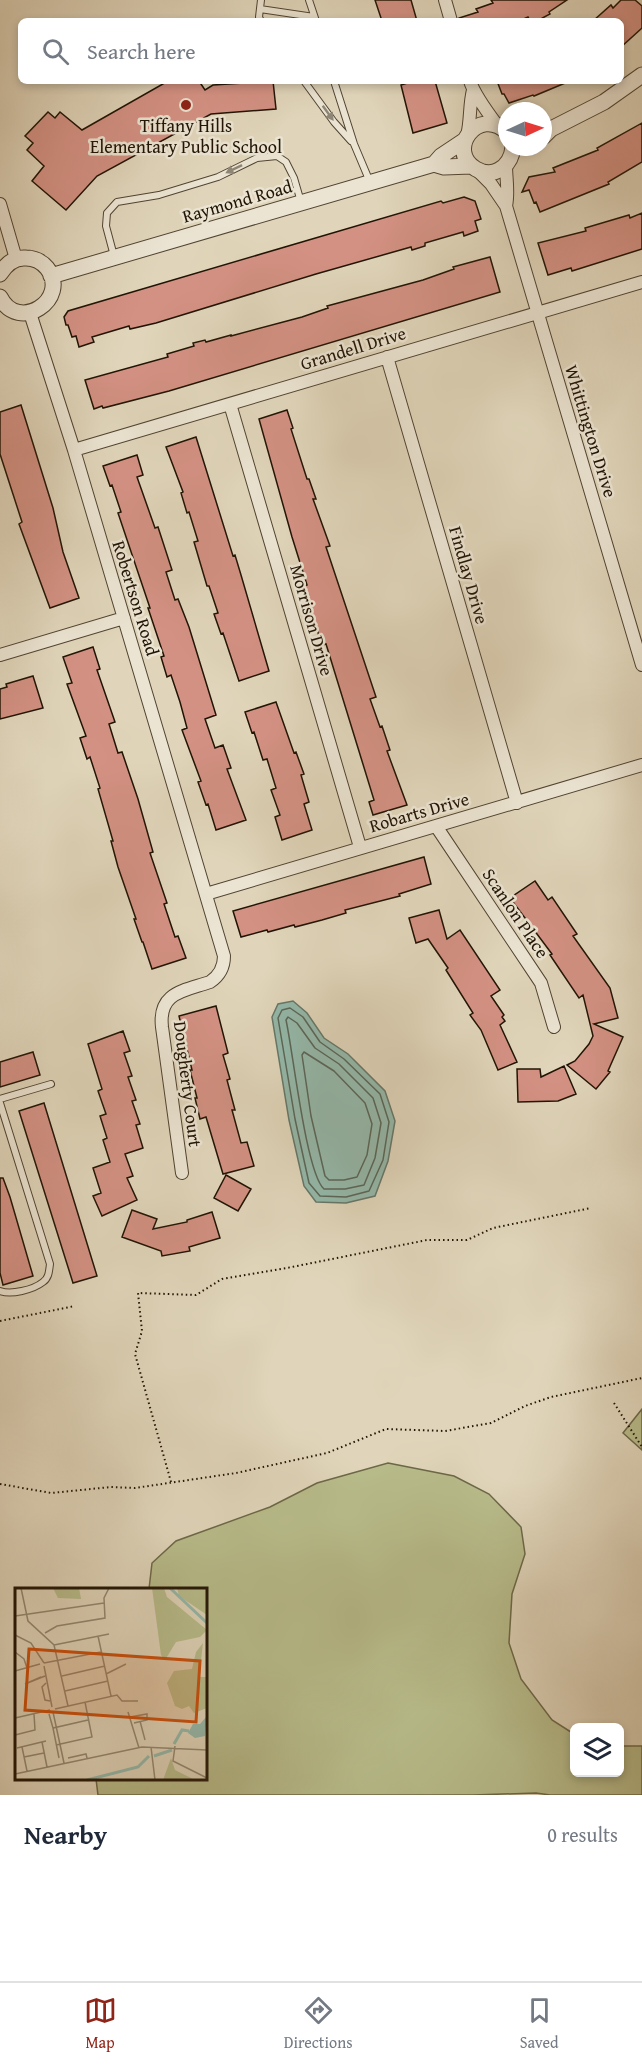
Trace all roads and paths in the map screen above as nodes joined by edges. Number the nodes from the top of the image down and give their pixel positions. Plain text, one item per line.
1 (261, 0) edge
2 (309, 0) edge
3 (445, 0) edge
4 (260, 9) junction
5 (259, 18) edge
6 (310, 18) edge
7 (315, 18) edge
8 (450, 18) edge
9 (642, 75) edge
10 (306, 84) edge
11 (335, 84) edge
12 (471, 86) edge
13 (498, 121) edge
14 (498, 127) edge
15 (552, 128) edge
16 (466, 138) junction
17 (354, 144) junction
18 (510, 157) edge
19 (434, 164) junction
20 (474, 168) junction
21 (370, 183) junction
22 (301, 203) junction
23 (0, 204) edge
24 (506, 207) junction
25 (114, 258) junction
26 (15, 259) junction
27 (0, 274) edge
28 (51, 276) junction
29 (642, 282) edge
30 (0, 297) edge
31 (30, 313) junction
32 (537, 313) junction
33 (387, 357) junction
34 (230, 404) junction
35 (74, 450) junction
36 (124, 618) junction
37 (0, 654) edge
38 (642, 665) edge
39 (642, 765) edge
40 (517, 803) junction
41 (435, 826) junction
42 (360, 847) junction
43 (206, 894) junction
44 (554, 1027) dead end
45 (51, 1084) dead end
46 (0, 1101) edge
47 (182, 1173) dead end
48 (591, 1208) dead end
49 (0, 1291) edge
50 (75, 1306) dead end
51 (0, 1321) edge
52 (642, 1378) edge
53 (614, 1403) dead end
54 (642, 1447) edge
55 (171, 1482) junction
56 (0, 1484) edge

1 - 4 lane
2 - 7 lane
3 - 8 street
4 - 5 lane
4 - 6 lane
9 - 15 street
10 -> 17 lane
11 - 17 lane
12 - 13 street
12 - 16 street
14 - 16 street, Raymond Road
16 - 19 street, Raymond Road
16 - 20 street
17 - 21 lane
18 - 20 street, Raymond Road
18 - 24 street, Whittington Drive
19 - 20 street, Raymond Road
19 - 21 street, Raymond Road
20 - 24 street, Whittington Drive
21 - 22 street, Raymond Road
22 - 25 street, Raymond Road
22 -> 25 lane
23 - 26 street
24 - 32 street, Whittington Drive
25 - 28 street, Raymond Road
26 - 27 street
26 - 28 street
28 - 31 street
29 - 32 street, Grandell Drive
30 - 31 street
31 - 35 street, Robertson Road
32 - 33 street, Grandell Drive
32 - 38 street, Whittington Drive
33 - 34 street, Grandell Drive
33 - 40 street, Findlay Drive
34 - 35 street, Grandell Drive
34 - 42 street, Morrison Drive
35 - 36 street, Robertson Road
36 - 37 street
36 - 43 street, Robertson Road
39 - 40 street, Robarts Drive
40 - 41 street, Robarts Drive
41 - 42 street, Robarts Drive
41 - 44 street, Scanlon Place
42 - 43 street, Robarts Drive
43 - 47 street, Dougherty Court
45 - 46 lane
46 - 49 lane
48 - 55 path
50 - 51 path
52 - 55 path
53 - 54 path
55 - 56 path

